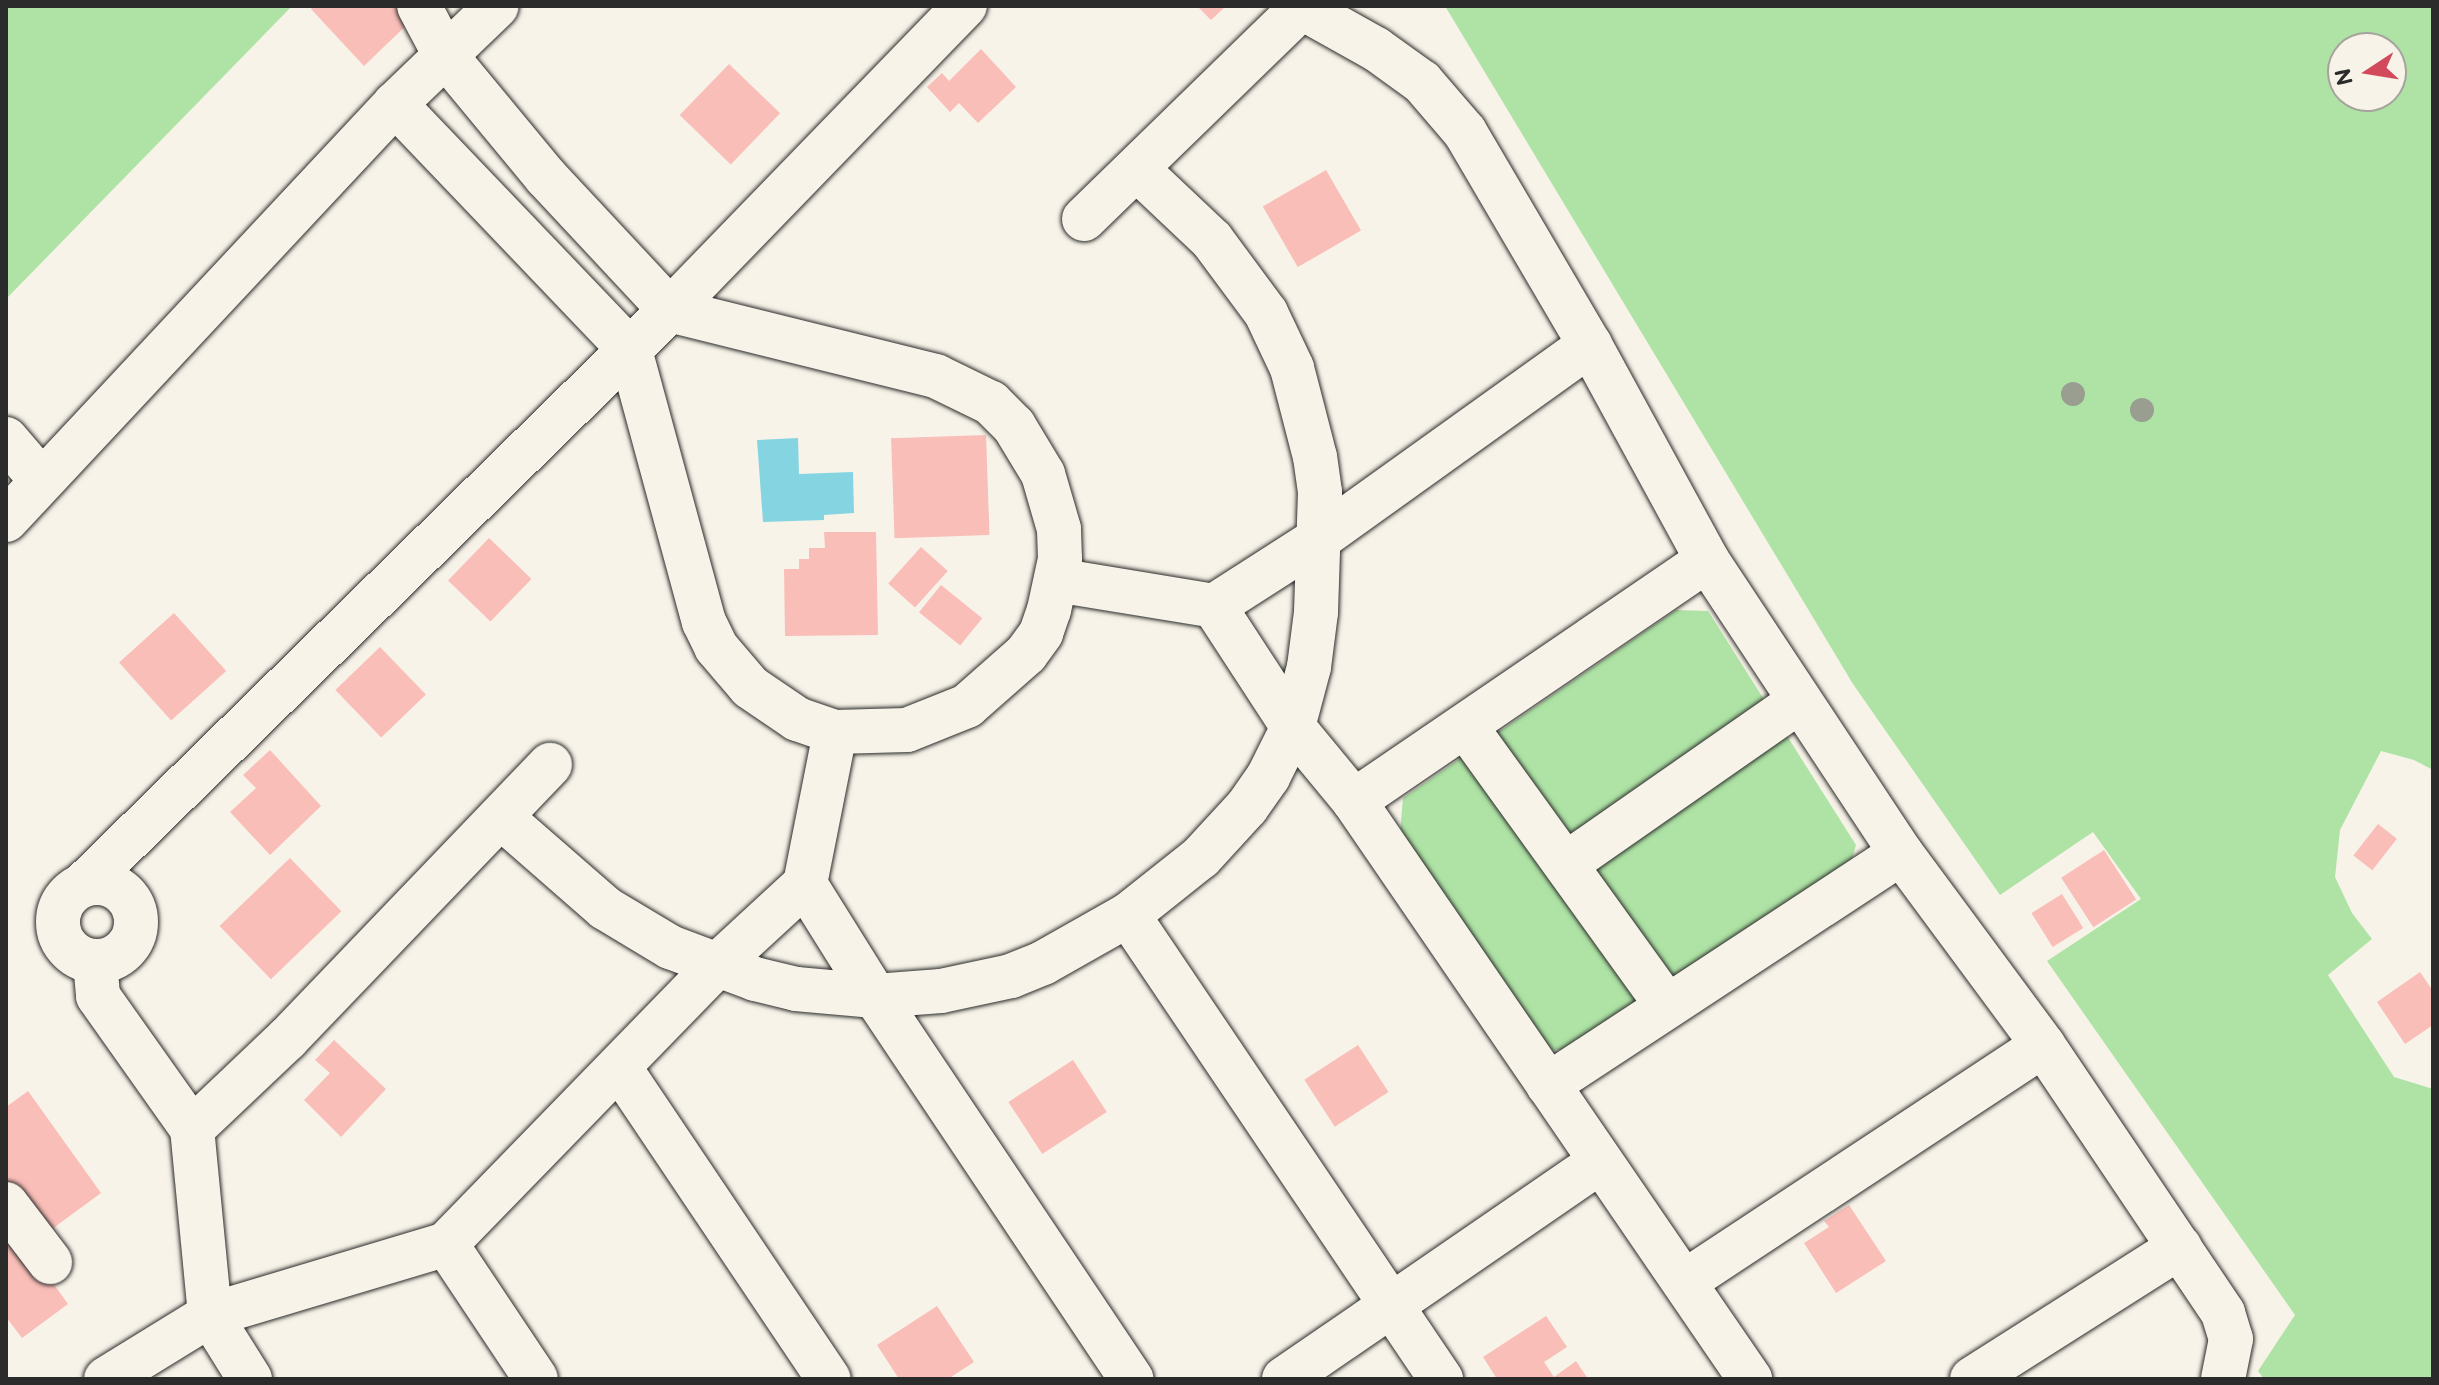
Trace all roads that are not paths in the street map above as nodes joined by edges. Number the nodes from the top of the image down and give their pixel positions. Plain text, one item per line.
1 (419, 6) edge
2 (497, 6) edge
3 (965, 6) edge
4 (1300, 7) edge
5 (445, 55) junction
6 (395, 104) junction
7 (1138, 170) junction
8 (578, 211) junction
9 (1084, 219) dead end
10 (536, 252) junction
11 (670, 310) junction
12 (1590, 345) junction
13 (630, 350) junction
14 (6, 439) edge
15 (42, 481) junction
16 (6, 520) edge
17 (1320, 538) junction
18 (1707, 560) junction
19 (1056, 580) junction
20 (1214, 606) junction
21 (1800, 701) junction
22 (1293, 727) junction
23 (1466, 727) junction
24 (835, 732) junction
25 (550, 765) dead end
26 (1354, 801) junction
27 (502, 818) junction
28 (1901, 853) junction
29 (1566, 864) junction
30 (84, 884) junction
31 (805, 884) junction
32 (1128, 915) junction
33 (95, 961) junction
34 (715, 967) junction
35 (875, 996) junction
36 (1667, 1006) junction
37 (2043, 1045) junction
38 (619, 1067) junction
39 (1548, 1085) junction
40 (192, 1129) junction
41 (1598, 1163) junction
42 (6, 1204) edge
43 (446, 1244) junction
44 (2180, 1247) junction
45 (50, 1262) dead end
46 (1684, 1282) junction
47 (1391, 1305) junction
48 (210, 1315) junction
49 (106, 1379) edge
50 (250, 1379) edge
51 (536, 1379) edge
52 (829, 1379) edge
53 (1131, 1379) edge
54 (1284, 1379) edge
55 (1441, 1379) edge
56 (1750, 1379) edge
57 (1972, 1379) edge
58 (2223, 1379) edge

1 - 5 street
2 - 5 street
3 - 11 street
4 - 7 street
4 - 12 street
5 - 6 street
5 - 8 street
6 - 10 street
6 - 15 street
7 - 9 street
7 - 17 street
8 - 10 street
8 - 11 street
10 - 13 street
11 - 13 street
11 - 19 street
12 - 17 street
12 - 18 street
13 - 24 street
13 - 30 street
14 - 15 street
15 - 16 street
17 - 20 street
17 - 22 street
18 - 21 street
18 - 23 street
19 - 20 street
19 - 24 street
20 - 22 street
21 - 28 street
21 - 29 street
22 - 26 street
22 - 32 street
23 - 26 street
23 - 29 street
24 - 31 street
25 - 27 street
26 - 39 street
27 - 34 street
27 - 40 street
28 - 36 street
28 - 37 street
29 - 36 street
30 - 33 street
30 - 33 street
31 - 34 street
31 - 35 street
32 - 35 street
32 - 47 street
33 - 40 street
34 - 35 street
34 - 38 street
35 - 53 street
36 - 39 street
37 - 44 street
37 - 46 street
38 - 43 street
38 - 52 street
39 - 41 street
40 - 48 street
41 - 46 street
41 - 47 street
42 - 45 street
43 - 48 street
43 - 51 street
44 - 57 street
44 - 58 street
46 - 56 street
47 - 54 street
47 - 55 street
48 - 49 street
48 - 50 street

